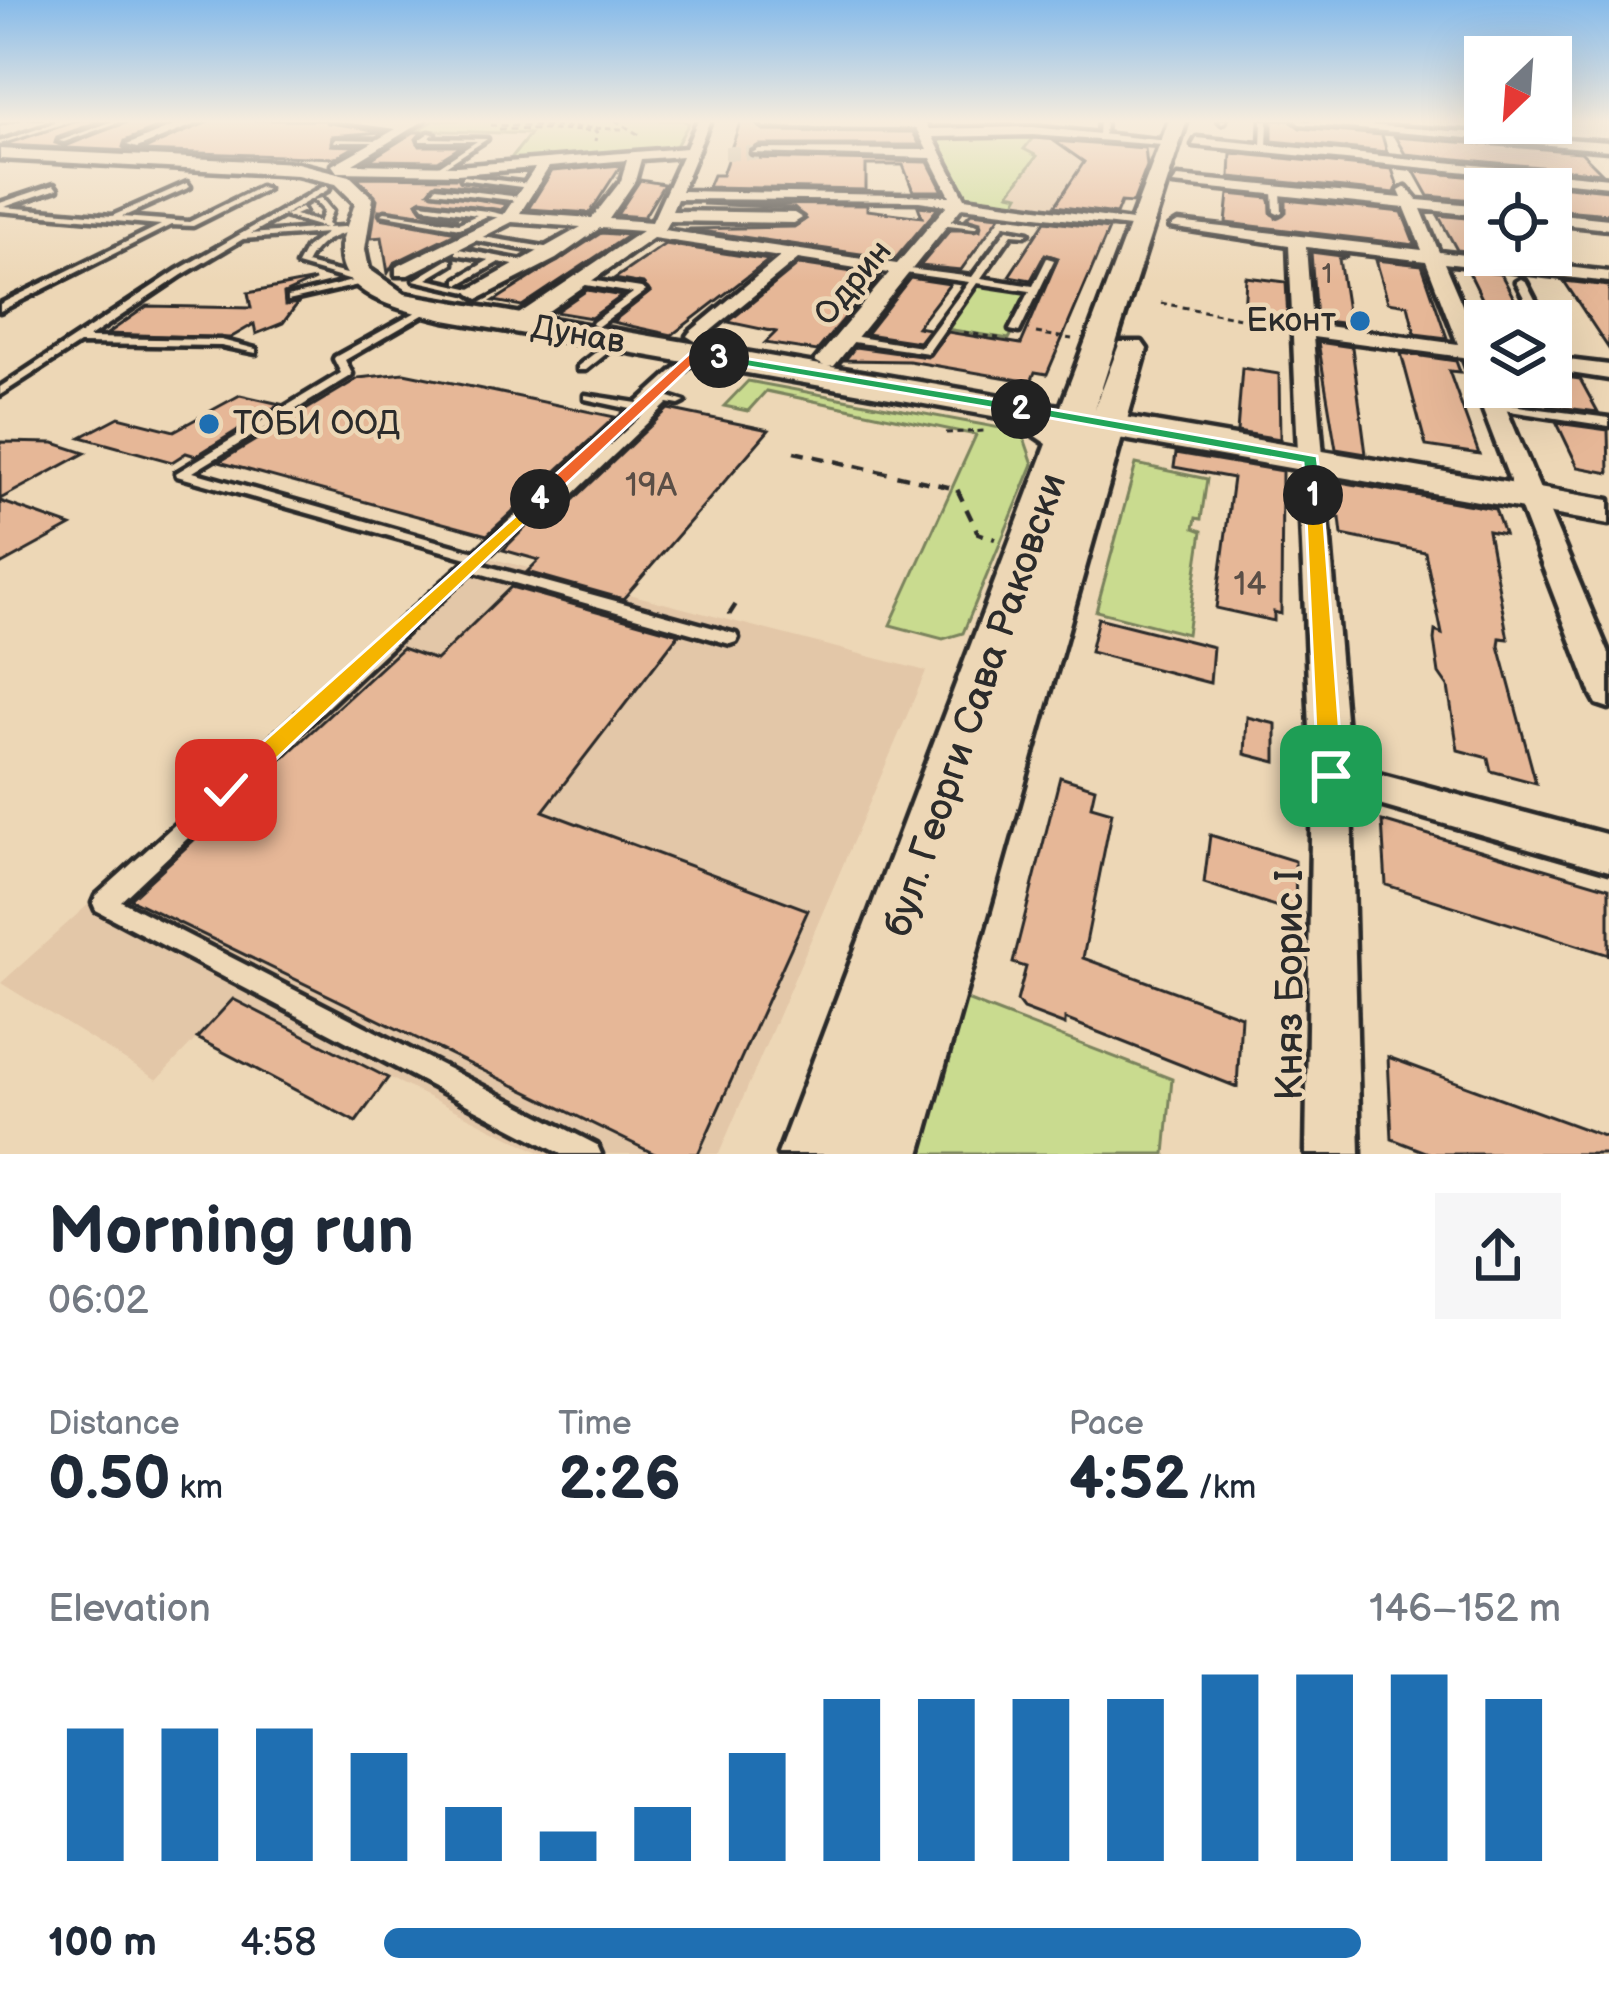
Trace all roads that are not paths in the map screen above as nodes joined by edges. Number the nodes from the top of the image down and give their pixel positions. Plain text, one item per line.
1 (331, 174) edge
2 (346, 174) edge
3 (383, 174) edge
4 (537, 174) edge
5 (629, 174) edge
6 (685, 174) edge
7 (942, 174) edge
8 (1152, 174) edge
9 (1181, 174) edge
10 (1400, 174) edge
11 (1522, 174) edge
12 (344, 176) junction
13 (464, 178) dead end
14 (1178, 182) junction
15 (1609, 182) edge
16 (187, 184) dead end
17 (1272, 186) junction
18 (54, 187) dead end
19 (326, 187) dead end
20 (263, 189) dead end
21 (436, 189) dead end
22 (524, 193) junction
23 (673, 195) junction
24 (318, 200) junction
25 (1411, 204) junction
26 (424, 205) dead end
27 (0, 207) edge
28 (1464, 209) edge
29 (951, 212) junction
30 (487, 213) junction
31 (385, 214) dead end
32 (510, 217) junction
33 (112, 218) junction
34 (794, 218) dead end
35 (1572, 220) edge
36 (170, 223) junction
37 (598, 223) junction
38 (1609, 224) edge
39 (322, 225) junction
40 (658, 225) junction
41 (974, 226) dead end
42 (1178, 227) dead end
43 (1288, 227) junction
44 (348, 229) junction
45 (1025, 232) dead end
46 (471, 237) junction
47 (236, 238) junction
48 (551, 251) junction
49 (459, 252) dead end
50 (794, 254) junction
51 (1431, 256) junction
52 (498, 259) junction
53 (1050, 260) dead end
54 (449, 262) dead end
55 (1464, 263) edge
56 (528, 265) junction
57 (905, 270) junction
58 (402, 271) dead end
59 (1572, 276) edge
60 (1609, 277) edge
61 (460, 280) dead end
62 (974, 280) junction
63 (364, 281) junction
64 (583, 282) junction
65 (1036, 290) junction
66 (478, 293) joint
67 (0, 298) edge
68 (18, 299) junction
69 (291, 299) dead end
70 (0, 308) edge
71 (430, 308) junction
72 (517, 324) junction
73 (1464, 324) edge
74 (1300, 329) junction
75 (1015, 330) road end
76 (609, 335) junction
77 (846, 338) junction
78 (77, 341) junction
79 (697, 345) junction
80 (252, 351) dead end
81 (1464, 351) edge
82 (826, 361) dead end
83 (1572, 366) edge
84 (580, 368) dead end
85 (1609, 372) edge
86 (0, 392) edge
87 (592, 395) dead end
88 (679, 402) dead end
89 (641, 404) junction
90 (1010, 407) joint
91 (1494, 408) edge
92 (1551, 408) edge
93 (1609, 422) edge
94 (1085, 429) junction
95 (1311, 459) junction
96 (1529, 498) junction
97 (559, 500) dead end
98 (1609, 512) edge
99 (473, 561) junction
100 (730, 638) dead end
101 (1609, 695) edge
102 (1331, 776) junction
103 (1609, 853) edge
104 (587, 1154) edge
105 (818, 1154) edge
106 (880, 1154) edge
107 (1333, 1154) edge

1 - 12 main road
2 - 12 street
3 - 12 street
4 - 22 street
5 - 37 street
6 - 23 street
7 - 29 street
8 - 94 main road, бул. Георги Сава Раковски
9 - 14 main road, бул. Георги Сава Раковски
10 - 25 street
11 - 15 street
12 - 24 lane
12 - 44 main road
13 - 22 lane
14 - 17 street
14 - 94 main road, бул. Георги Сава Раковски
16 - 33 lane
17 - 25 street
17 - 43 lane
18 - 27 lane
19 - 47 lane
20 - 36 lane
21 - 22 lane
22 - 32 street
23 - 29 street
23 - 40 street
24 - 39 lane
24 - 39 lane
25 - 28 street
25 - 51 street
26 - 30 lane
27 - 33 lane
29 - 29 street
29 - 41 lane
29 - 57 street, Одрин
30 - 31 lane
30 - 32 lane
32 - 37 street
32 - 46 street
33 - 36 lane
34 - 40 street
35 - 38 street
36 - 68 lane
37 - 40 street
37 - 48 street
39 - 44 lane
40 - 50 street
40 - 64 street
42 - 43 street
43 - 51 street
43 - 74 street, Княз Борис I
44 - 47 lane
44 - 63 main road
44 - 63 lane
45 - 62 lane
46 - 48 lane
46 - 58 street
47 - 78 lane
48 - 56 street
49 - 52 lane
50 - 57 street
50 - 79 street
51 - 55 street
51 - 73 street
52 - 56 lane
52 - 61 lane
53 - 65 lane
54 - 66 lane
56 - 66 street
57 - 62 lane
57 - 77 street, Одрин
59 - 60 street
62 - 65 lane
62 - 77 lane
63 - 69 lane
63 - 71 main road, Дунав
64 - 72 street
64 - 76 lane
65 - 75 lane
67 - 68 lane
68 - 70 lane
71 - 72 main road, Дунав
71 - 99 lane
72 - 76 main road, Дунав
74 - 81 street
74 - 95 street, Княз Борис I
76 - 79 main road, Дунав
76 - 84 lane
77 - 82 street, Одрин
78 - 80 lane
78 - 86 lane
79 - 89 lane
79 - 90 main road, Дунав
83 - 85 street
87 - 89 lane
88 - 97 lane
89 - 99 lane
90 - 94 main road
91 - 96 street
92 - 93 lane
94 - 95 main road
94 - 105 main road, бул. Георги Сава Раковски
94 - 106 main road, бул. Георги Сава Раковски
95 - 96 main road
95 - 102 street, Княз Борис I
96 - 98 main road
96 - 101 street
99 - 100 lane
99 - 104 lane
102 - 103 street
102 - 107 street, Княз Борис I

